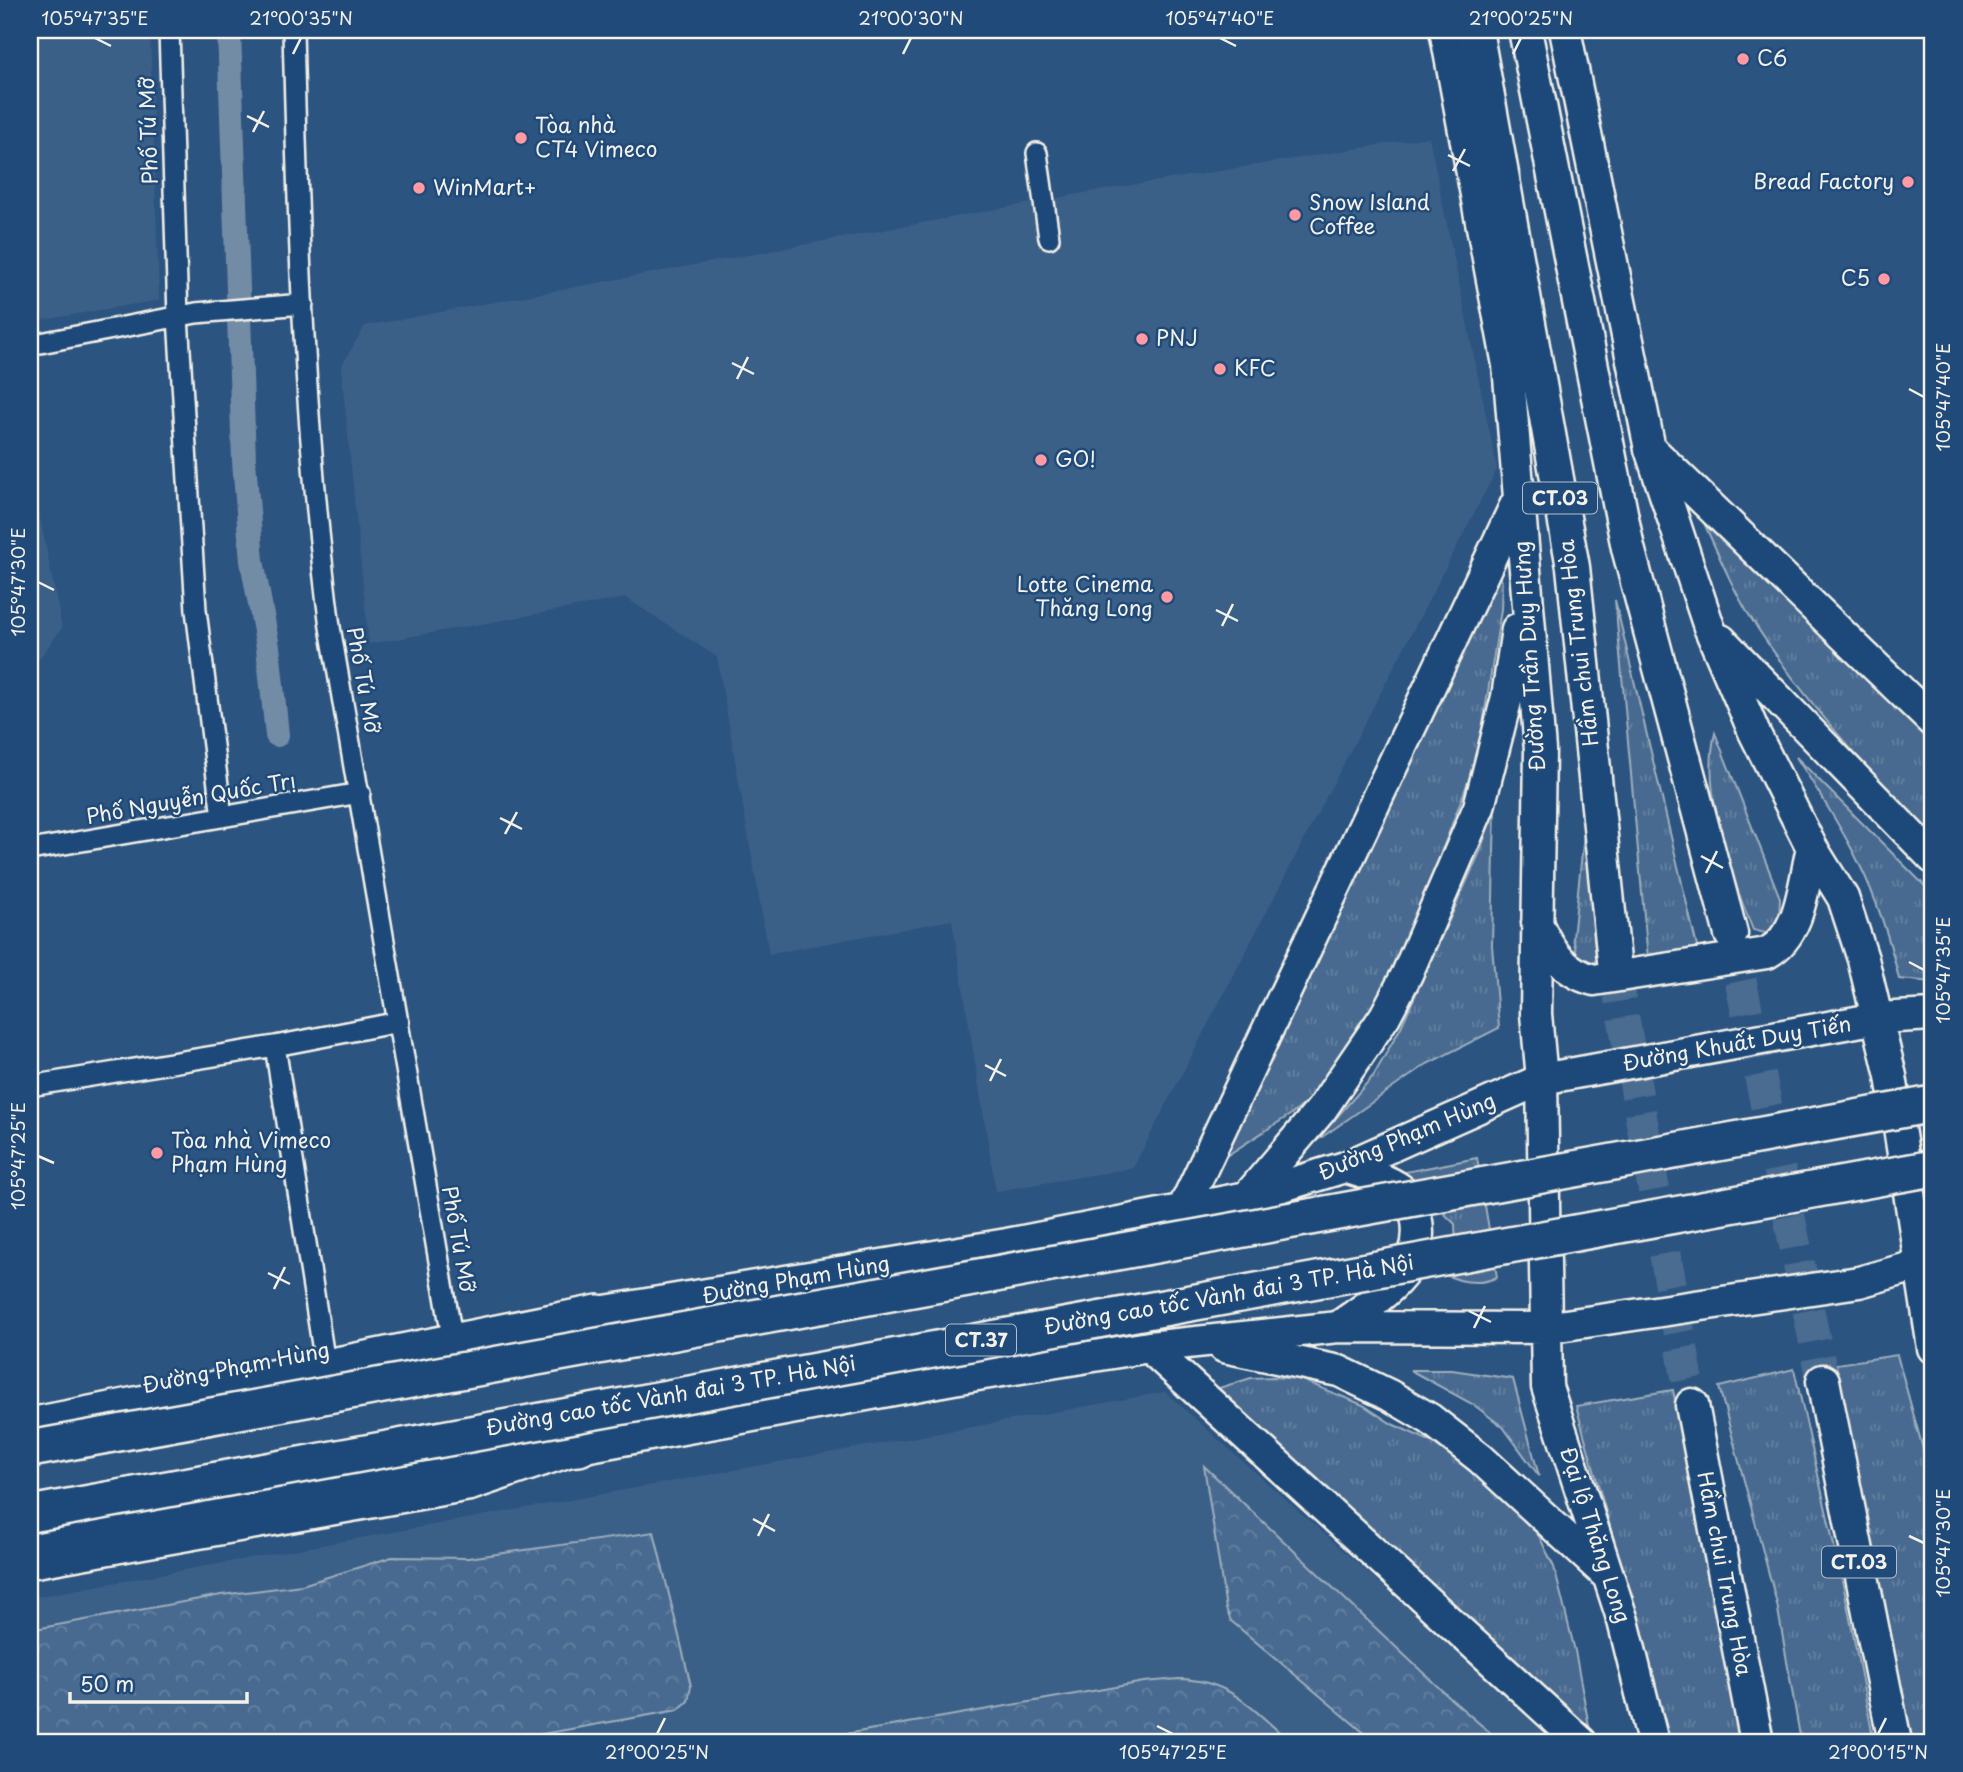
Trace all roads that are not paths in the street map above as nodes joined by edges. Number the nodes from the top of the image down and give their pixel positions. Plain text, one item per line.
1 (169, 30) edge
2 (293, 30) edge
3 (1445, 30) edge
4 (1476, 30) edge
5 (1525, 30) edge
6 (1564, 30) edge
7 (1037, 153) dead end
8 (1049, 238) dead end
9 (303, 304) junction
10 (187, 315) junction
11 (30, 345) edge
12 (1650, 449) junction
13 (1518, 500) junction
14 (1524, 584) junction
15 (1709, 627) junction
16 (1933, 722) edge
17 (360, 793) junction
18 (222, 817) junction
19 (1812, 848) junction
20 (30, 850) edge
21 (1933, 858) edge
22 (1535, 919) junction
23 (1731, 934) tunnel mouth
24 (1615, 970) tunnel mouth
25 (1933, 1014) edge
26 (1878, 1018) junction
27 (399, 1022) junction
28 (275, 1046) junction
29 (1542, 1079) junction
30 (30, 1086) edge
31 (1933, 1104) edge
32 (1345, 1167) junction
33 (1933, 1168) edge
34 (1247, 1197) junction
35 (1183, 1209) junction
36 (1926, 1264) edge
37 (598, 1313) junction
38 (1338, 1327) junction
39 (1545, 1328) junction
40 (451, 1331) junction
41 (1204, 1342) junction
42 (1149, 1347) junction
43 (1933, 1348) edge
44 (323, 1351) junction
45 (1823, 1381) tunnel mouth
46 (1692, 1405) tunnel mouth
47 (30, 1409) edge
48 (30, 1426) edge
49 (579, 1448) junction
50 (30, 1449) edge
51 (30, 1514) edge
52 (30, 1536) edge
53 (30, 1563) edge
54 (1610, 1579) junction
55 (1581, 1742) edge
56 (1653, 1742) edge
57 (1757, 1742) edge
58 (1895, 1742) edge

1 - 10 street, Phố Tú Mỡ
2 - 9 street, Phố Tú Mỡ
3 - 13 main road, Đường Trần Duy Hưng
4 - 24 highway, Hầm chui Trung Hòa / CT.03
5 - 23 highway, CT.03
6 - 12 main road
7 - 8 street
9 - 10 street
9 - 17 street, Phố Tú Mỡ
10 - 11 street
10 - 18 street, Phố Tú Mỡ
12 - 15 main road
12 - 16 main road
13 - 14 main road, Đường Trần Duy Hưng
13 - 35 main road
14 - 22 main road, Đường Trần Duy Hưng
14 - 34 main road
15 - 19 main road
15 - 21 main road
17 - 18 street, Phố Nguyễn Quốc Trị
17 - 27 street, Phố Tú Mỡ
18 - 20 street, Phố Nguyễn Quốc Trị
19 - 22 main road
19 - 26 main road
22 - 29 main road, Đường Trần Duy Hưng
25 - 26 main road, Đường Khuất Duy Tiến
26 - 29 main road, Đường Khuất Duy Tiến
26 - 36 main road
27 - 28 street
27 - 40 street, Phố Tú Mỡ
28 - 30 street
28 - 44 street
29 - 32 main road, Đường Phạm Hùng
29 - 39 main road, Đại lộ Thăng Long
31 - 50 highway, bridge
32 - 34 main road, Đường Phạm Hùng
32 - 38 main road
33 - 51 highway, Đường cao tốc Vành đai 3 TP. Hà Nội / CT.37, bridge
34 - 35 main road, Đường Phạm Hùng
35 - 37 main road, Đường Phạm Hùng
36 - 39 main road
36 - 43 main road
37 - 40 main road, Đường Phạm Hùng
37 - 48 highway
38 - 39 main road
38 - 41 main road
39 - 54 main road, Đại lộ Thăng Long
40 - 44 main road, Đường Phạm Hùng
41 - 42 main road
41 - 54 main road
42 - 49 main road
42 - 55 main road
44 - 47 main road, Đường Phạm Hùng
45 - 58 highway, CT.03
46 - 57 highway, Hầm chui Trung Hòa
49 - 52 highway
49 - 53 main road
54 - 56 main road, Đại lộ Thăng Long

